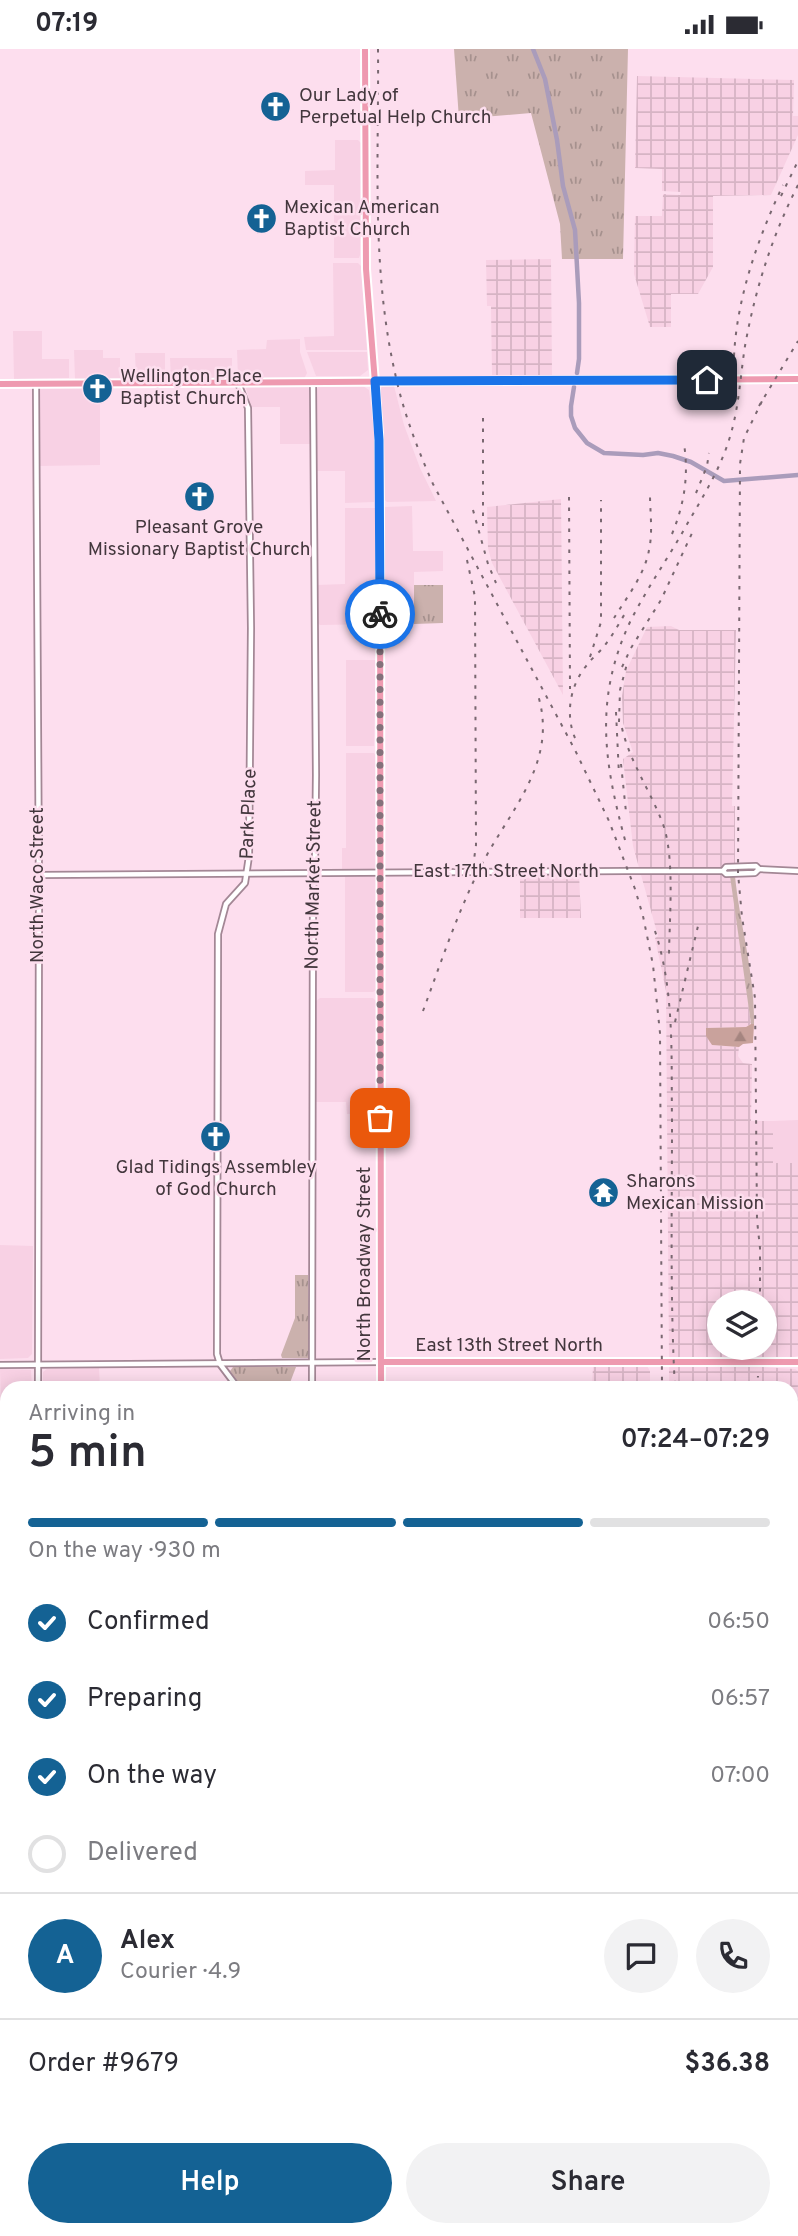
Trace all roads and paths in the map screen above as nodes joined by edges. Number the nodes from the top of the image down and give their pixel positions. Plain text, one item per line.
1 (365, 49) edge
2 (798, 379) edge
3 (375, 381) junction
4 (36, 383) junction
5 (238, 383) junction
6 (313, 383) junction
7 (0, 384) edge
8 (798, 871) edge
9 (247, 873) junction
10 (315, 873) junction
11 (381, 873) junction
12 (39, 875) junction
13 (798, 1361) edge
14 (381, 1362) junction
15 (312, 1363) junction
16 (38, 1364) junction
17 (220, 1364) junction
18 (0, 1365) edge
19 (38, 1381) edge
20 (233, 1381) edge
21 (312, 1381) edge
22 (381, 1381) edge

1 - 3 main road, North Broadway Street
2 - 3 main road
3 - 6 main road
3 - 11 main road, North Broadway Street
4 - 5 main road
4 - 7 main road
4 - 12 street, North Waco Street
5 - 6 main road
5 - 9 street, Park Place
6 - 10 street, North Market Street
8 - 11 street, East 17th Street North
9 - 10 street, East 17th Street North
9 - 12 street, East 17th Street North
9 - 17 street, Park Place
10 - 11 street, East 17th Street North
10 - 15 street, North Market Street
11 - 14 main road, North Broadway Street
12 - 16 street, North Waco Street
13 - 14 main road, East 13th Street North
14 - 15 street, East 13th Street North
14 - 22 main road, North Broadway Street
15 - 17 street, East 13th Street North
15 - 21 street, North Market Street
16 - 17 street, East 13th Street North
16 - 18 street, East 13th Street North
16 - 19 street, North Waco Street
17 - 20 street

